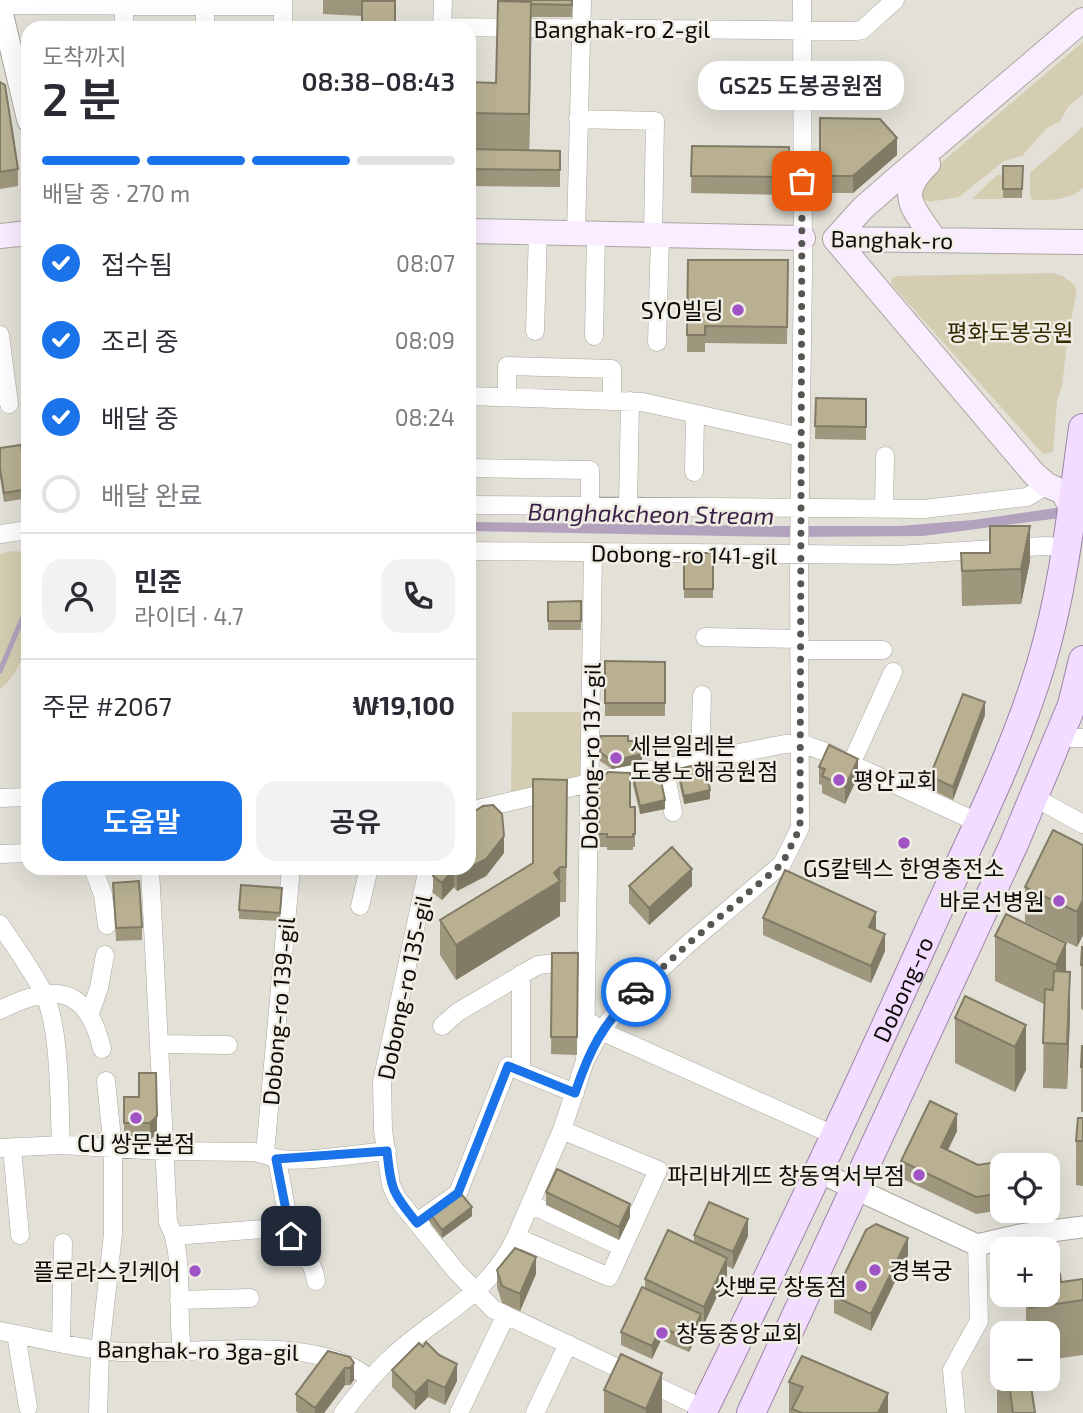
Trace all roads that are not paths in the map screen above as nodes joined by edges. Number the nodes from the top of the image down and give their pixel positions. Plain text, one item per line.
1 (443, 0) edge
2 (582, 0) edge
3 (802, 0) edge
4 (895, 0) edge
5 (124, 2) edge
6 (205, 2) edge
7 (283, 3) edge
8 (0, 4) edge
9 (1083, 20) edge
10 (124, 21) edge
11 (205, 21) edge
12 (283, 21) edge
13 (442, 21) edge
14 (476, 28) edge
15 (581, 28) junction
16 (802, 30) junction
17 (1083, 34) edge
18 (10, 87) edge
19 (21, 108) edge
20 (578, 119) junction
21 (476, 231) edge
22 (538, 232) junction
23 (21, 234) edge
24 (586, 234) junction
25 (656, 235) junction
26 (0, 236) edge
27 (803, 238) junction
28 (835, 239) junction
29 (935, 240) junction
30 (1083, 242) edge
31 (535, 331) dead end
32 (0, 335) edge
33 (594, 336) dead end
34 (657, 342) dead end
35 (476, 396) edge
36 (507, 397) junction
37 (621, 400) junction
38 (5, 405) edge
39 (695, 414) junction
40 (1083, 428) edge
41 (801, 437) junction
42 (885, 456) dead end
43 (476, 468) edge
44 (694, 472) dead end
45 (1047, 485) junction
46 (1074, 499) junction
47 (476, 505) edge
48 (590, 507) junction
49 (628, 507) junction
50 (800, 509) junction
51 (884, 509) junction
52 (21, 531) edge
53 (0, 534) edge
54 (1066, 543) junction
55 (476, 551) edge
56 (593, 553) junction
57 (799, 555) junction
58 (705, 637) dead end
59 (800, 645) junction
60 (883, 650) dead end
61 (1083, 660) edge
62 (893, 672) dead end
63 (702, 695) dead end
64 (1071, 738) edge
65 (800, 743) junction
66 (700, 760) junction
67 (851, 764) junction
68 (664, 767) junction
69 (590, 785) junction
70 (21, 797) edge
71 (1034, 797) junction
72 (0, 798) edge
73 (476, 809) edge
74 (674, 812) dead end
75 (979, 823) junction
76 (1083, 824) edge
77 (21, 853) edge
78 (0, 854) edge
79 (96, 875) edge
80 (150, 875) edge
81 (291, 875) edge
82 (367, 875) edge
83 (426, 875) edge
84 (360, 906) dead end
85 (0, 924) edge
86 (107, 925) dead end
87 (105, 955) dead end
88 (586, 960) junction
89 (521, 974) junction
90 (44, 992) junction
91 (0, 1010) edge
92 (90, 1013) junction
93 (585, 1017) junction
94 (442, 1026) dead end
95 (601, 1031) junction
96 (159, 1044) junction
97 (228, 1045) dead end
98 (102, 1049) dead end
99 (585, 1062) junction
100 (521, 1071) junction
101 (106, 1081) dead end
102 (575, 1093) junction
103 (562, 1130) junction
104 (836, 1136) junction
105 (61, 1146) junction
106 (6, 1148) edge
107 (113, 1149) junction
108 (164, 1151) junction
109 (387, 1151) junction
110 (271, 1156) junction
111 (818, 1172) junction
112 (855, 1189) junction
113 (530, 1204) junction
114 (417, 1223) junction
115 (289, 1227) junction
116 (1083, 1227) edge
117 (20, 1235) dead end
118 (174, 1236) junction
119 (516, 1237) junction
120 (63, 1243) dead end
121 (977, 1245) junction
122 (622, 1247) junction
123 (316, 1281) dead end
124 (475, 1292) junction
125 (250, 1298) dead end
126 (180, 1300) junction
127 (506, 1315) junction
128 (8, 1333) edge
129 (61, 1342) junction
130 (568, 1344) junction
131 (100, 1350) junction
132 (182, 1350) junction
133 (370, 1380) junction
134 (28, 1407) dead end
135 (703, 1411) edge
136 (98, 1413) edge
137 (343, 1413) edge
138 (459, 1413) edge
139 (535, 1413) edge
140 (751, 1413) edge
141 (956, 1413) edge

1 - 13 street
2 - 15 street
3 - 16 street
4 - 16 street, Banghak-ro 2-gil
5 - 6 street
5 - 8 street
5 - 10 street
6 - 7 street
6 - 11 street
7 - 12 street
8 - 18 street
9 - 28 main road
14 - 15 street, Banghak-ro 2-gil
15 - 16 street, Banghak-ro 2-gil
15 - 20 street
16 - 27 street
17 - 29 main road
18 - 19 street
20 - 24 street
20 - 25 street
21 - 22 main road, Banghak-ro
22 - 24 main road, Banghak-ro
22 - 31 street
23 - 26 main road
24 - 25 main road, Banghak-ro
24 - 33 street
25 - 27 main road, Banghak-ro
25 - 34 street
27 - 28 street, Banghak-ro
27 - 41 street
28 - 29 main road, Banghak-ro
28 - 45 main road
29 - 30 main road, Banghak-ro
32 - 38 street
35 - 36 street
36 - 37 street
36 - 37 street
37 - 39 street
37 - 49 street
39 - 41 street
39 - 44 street
40 - 46 main road, Dobong-ro
41 - 50 street
42 - 51 street
43 - 48 street
45 - 46 main road
45 - 51 street
46 - 54 main road, Dobong-ro
47 - 48 street
48 - 49 street
49 - 50 street
50 - 51 street
50 - 57 street
52 - 53 street
54 - 57 street, Dobong-ro 141-gil
54 - 75 main road, Dobong-ro
55 - 56 street, Dobong-ro 141-gil
56 - 57 street, Dobong-ro 141-gil
56 - 69 street, Dobong-ro 137-gil
57 - 59 street
58 - 59 street
59 - 60 street
59 - 65 street
61 - 64 main road, Dobong-ro
62 - 67 street
63 - 66 street
64 - 71 main road, Dobong-ro
65 - 66 street
65 - 67 street
65 - 95 street
66 - 68 street
67 - 75 street
68 - 69 street
68 - 74 street
69 - 73 street
69 - 88 street, Dobong-ro 137-gil
70 - 72 street
71 - 76 street
71 - 112 main road, Dobong-ro
75 - 104 main road, Dobong-ro
77 - 78 street
79 - 86 street
80 - 96 street
81 - 110 street, Dobong-ro 139-gil
82 - 84 street
83 - 109 street, Dobong-ro 135-gil
85 - 90 street
87 - 92 street
88 - 89 street
88 - 93 street, Dobong-ro 137-gil
89 - 94 street
89 - 100 street
90 - 91 street
90 - 92 street
90 - 105 street
92 - 98 street
93 - 95 street
93 - 99 street, Dobong-ro 137-gil
95 - 99 street
95 - 104 street
96 - 97 street
96 - 108 street
99 - 102 street
100 - 102 street
100 - 114 street
101 - 107 street
102 - 103 street
103 - 113 street
103 - 122 street
104 - 111 main road, Dobong-ro
105 - 106 street
105 - 107 street
106 - 117 street
107 - 108 street
107 - 131 street
108 - 110 street
108 - 118 street
109 - 110 street
109 - 114 street, Dobong-ro 135-gil
110 - 115 street, Dobong-ro 139-gil
111 - 112 street
111 - 135 main road, Dobong-ro
112 - 121 street
112 - 140 main road, Dobong-ro
113 - 119 street
113 - 122 street
114 - 124 street, Dobong-ro 135-gil
115 - 118 street
115 - 123 street, Dobong-ro 139-gil
116 - 121 street
118 - 126 street
119 - 122 street
119 - 124 street
120 - 129 street
121 - 141 street
124 - 127 street, Dobong-ro 135-gil
124 - 133 street
125 - 126 street
126 - 132 street
127 - 130 street, Dobong-ro 135-gil
127 - 138 street
128 - 129 street, Banghak-ro 3ga-gil
128 - 134 street, Banghak-ro 3ga-gil
129 - 131 street, Banghak-ro 3ga-gil
130 - 135 street, Dobong-ro 135-gil
130 - 139 street
131 - 132 street, Banghak-ro 3ga-gil
131 - 136 street
132 - 133 street, Banghak-ro 3ga-gil
133 - 137 street

